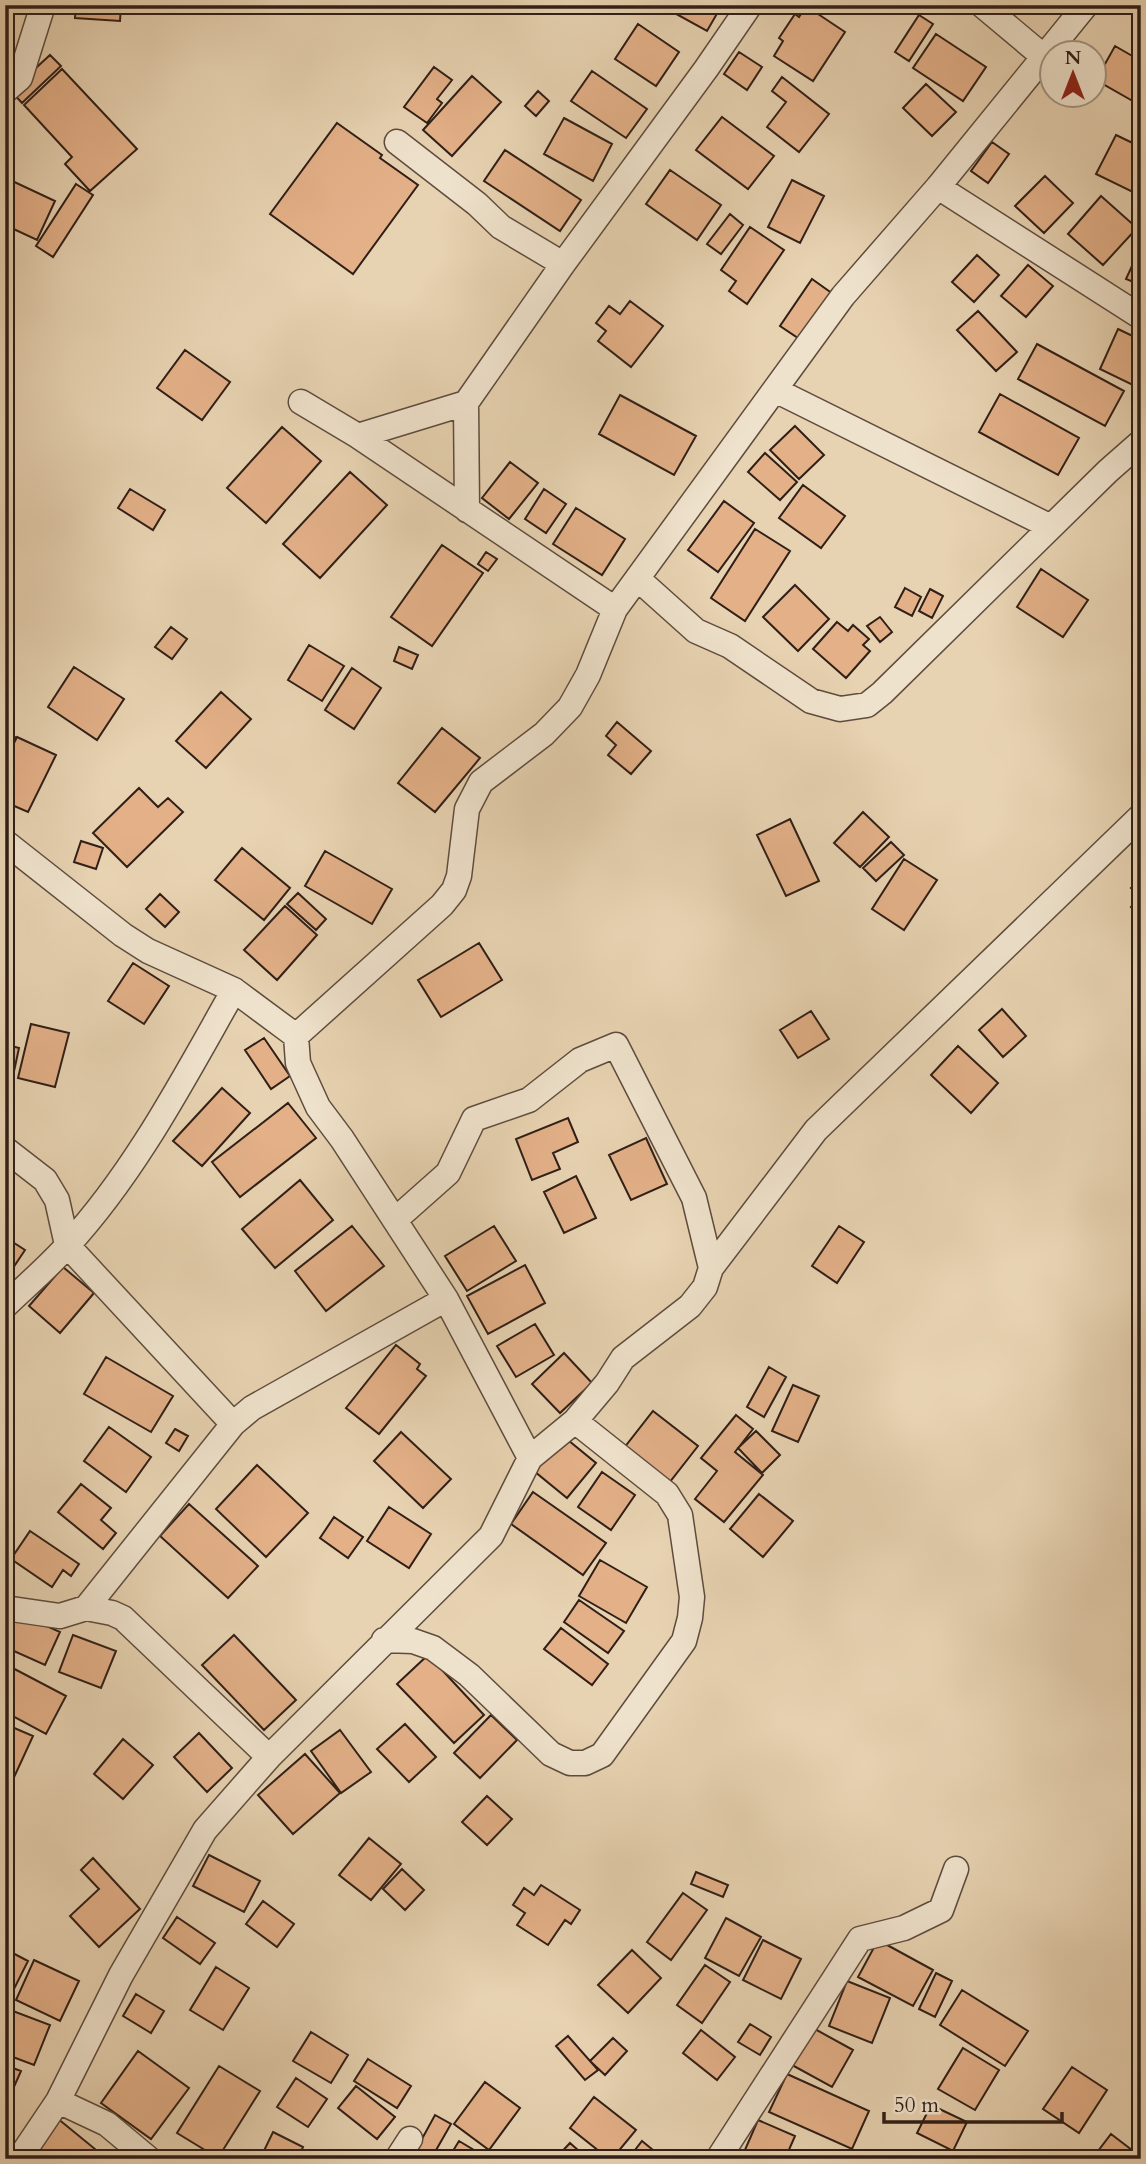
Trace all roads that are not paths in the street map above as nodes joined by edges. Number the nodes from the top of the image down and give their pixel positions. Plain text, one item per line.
1 (43, 5) edge
2 (750, 5) edge
3 (982, 5) edge
4 (1086, 5) edge
5 (1059, 38) edge
6 (1038, 52) edge
7 (1038, 64) edge
8 (5, 91) edge
9 (397, 142) dead end
10 (938, 187) junction
11 (562, 264) junction
12 (1141, 317) edge
13 (775, 390) junction
14 (302, 402) dead end
15 (466, 403) junction
16 (358, 436) junction
17 (1141, 443) edge
18 (467, 510) junction
19 (1051, 527) junction
20 (638, 579) junction
21 (615, 610) junction
22 (1141, 816) edge
23 (5, 842) edge
24 (234, 990) junction
25 (296, 1036) junction
26 (5, 1149) edge
27 (395, 1220) junction
28 (67, 1245) junction
29 (711, 1268) junction
30 (446, 1298) junction
31 (5, 1306) edge
32 (575, 1421) junction
33 (233, 1424) junction
34 (530, 1458) junction
35 (5, 1608) edge
36 (86, 1608) junction
37 (384, 1640) junction
38 (269, 1757) junction
39 (956, 1869) dead end
40 (58, 2101) junction
41 (19, 2159) edge
42 (149, 2159) edge
43 (718, 2159) edge

1 - 8 street
2 - 11 street
3 - 6 street
4 - 5 street
7 - 10 street
9 - 11 street
10 - 12 street
10 - 13 street
11 - 15 street
13 - 19 street
13 - 20 street
14 - 16 street
15 - 16 street
15 - 18 street
16 - 18 street
17 - 19 street
18 - 21 street
19 - 20 street
20 - 21 street
21 - 25 street
22 - 29 street
23 - 24 street
24 - 25 street
24 - 28 street
25 - 27 street
26 - 28 street
27 - 29 street
27 - 30 street
28 - 31 street
28 - 33 street
29 - 32 street
30 - 33 street
30 - 34 street
32 - 34 street
32 - 37 street
33 - 36 street
34 - 37 street
35 - 36 street
36 - 38 street
37 - 38 street
38 - 40 street
39 - 43 street
40 - 41 street
40 - 42 street

